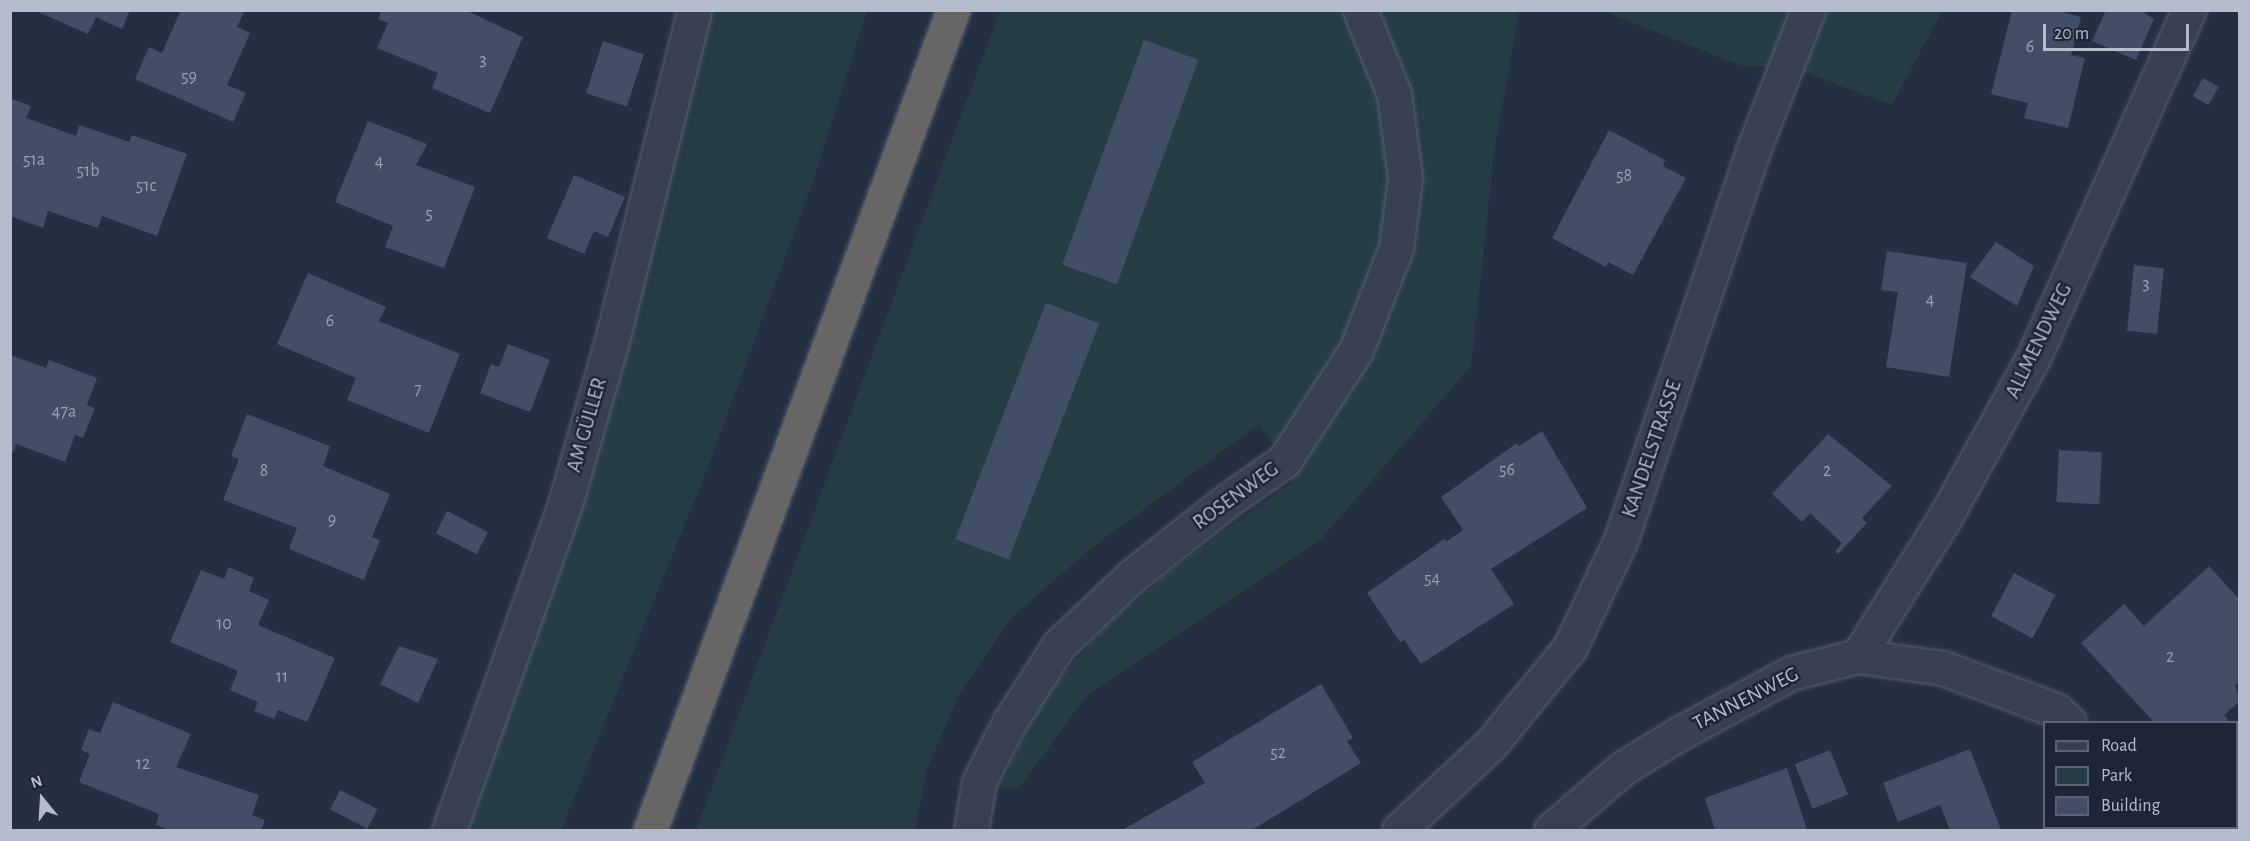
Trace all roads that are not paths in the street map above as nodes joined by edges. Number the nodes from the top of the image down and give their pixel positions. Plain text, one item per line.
1 (694, 10) edge
2 (953, 10) edge
3 (1360, 10) edge
4 (1808, 10) edge
5 (2189, 10) edge
6 (1858, 656) junction
7 (2067, 721) edge
8 (1568, 825) edge
9 (449, 831) edge
10 (650, 831) edge
11 (971, 831) edge
12 (1399, 831) edge

1 - 9 street, AM GÜLLER
2 - 10 highway
3 - 11 street, ROSENWEG
4 - 12 street, KANDELSTRASSE
5 - 6 street, ALLMENDWEG
6 - 7 street, TANNENWEG
6 - 8 street, TANNENWEG

